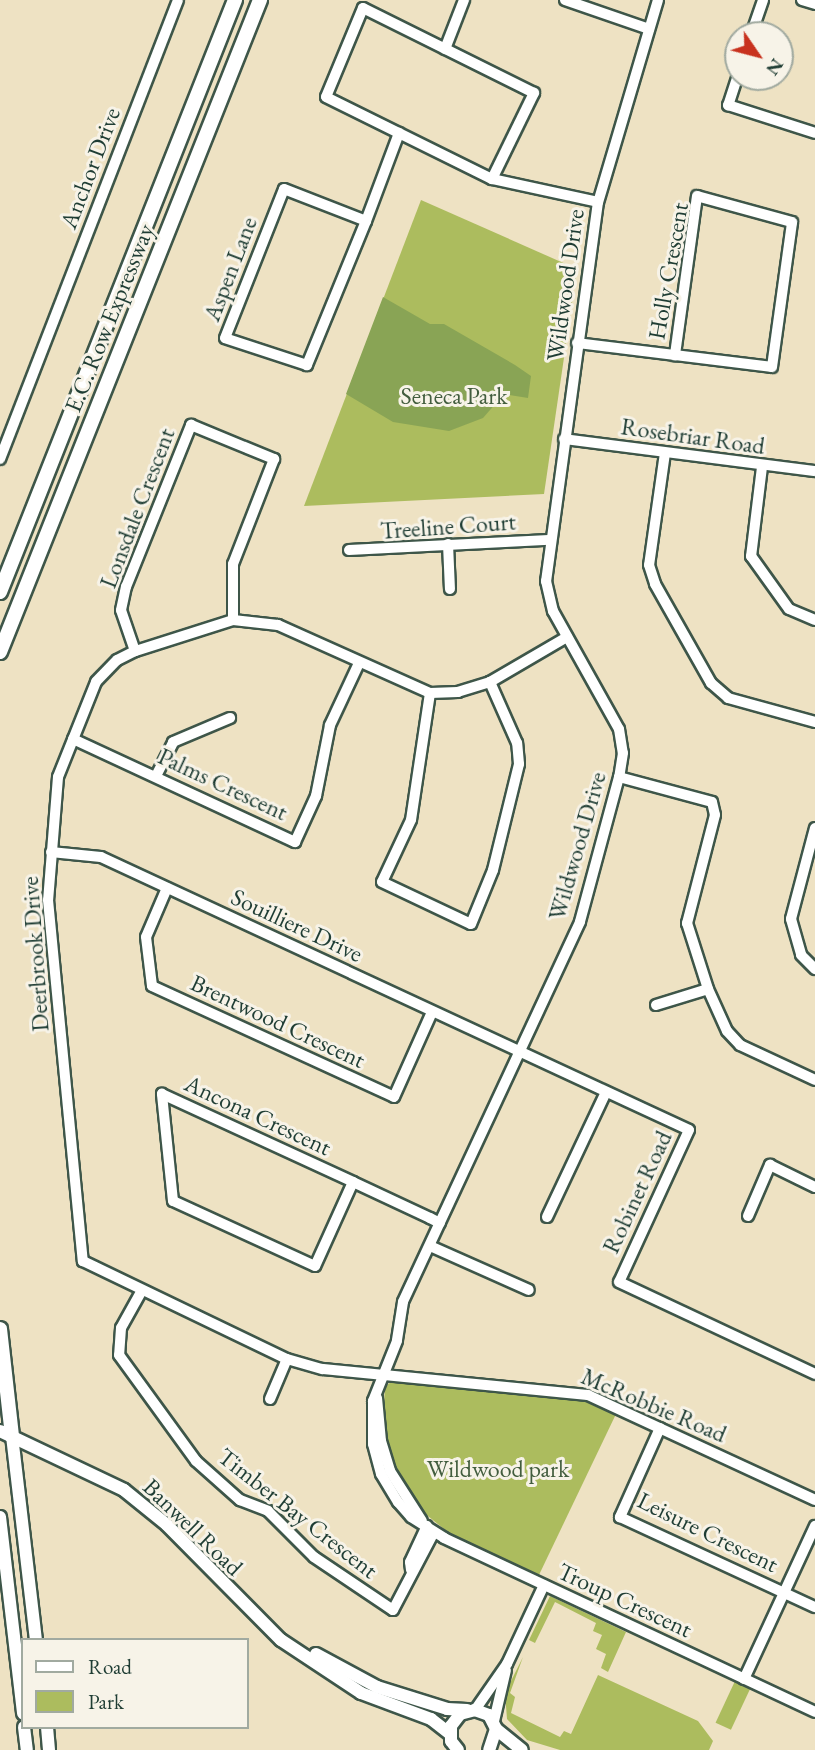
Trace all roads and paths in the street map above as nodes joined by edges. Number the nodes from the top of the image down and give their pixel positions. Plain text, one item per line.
1 (178, 0) edge
2 (235, 0) edge
3 (260, 0) edge
4 (464, 0) edge
5 (565, 0) edge
6 (658, 0) edge
7 (762, 0) edge
8 (802, 0) edge
9 (815, 4) edge
10 (755, 21) edge
11 (649, 29) junction
12 (445, 49) junction
13 (733, 91) edge
14 (399, 133) junction
15 (815, 133) edge
16 (492, 179) junction
17 (598, 202) junction
18 (366, 221) junction
19 (578, 343) junction
20 (675, 355) junction
21 (564, 439) junction
22 (665, 453) junction
23 (0, 459) edge
24 (762, 467) junction
25 (815, 471) edge
26 (549, 540) junction
27 (448, 544) junction
28 (349, 550) dead end
29 (450, 589) dead end
30 (0, 592) edge
31 (233, 620) junction
32 (815, 620) edge
33 (567, 637) junction
34 (135, 651) junction
35 (0, 652) edge
36 (359, 663) junction
37 (490, 682) junction
38 (430, 693) junction
39 (230, 718) dead end
40 (815, 722) edge
41 (73, 739) junction
42 (156, 776) junction
43 (620, 777) junction
44 (815, 828) edge
45 (51, 852) junction
46 (167, 888) junction
47 (815, 969) edge
48 (708, 989) junction
49 (656, 1005) dead end
50 (432, 1012) junction
51 (520, 1053) junction
52 (815, 1080) edge
53 (606, 1092) junction
54 (354, 1182) junction
55 (815, 1187) edge
56 (748, 1216) dead end
57 (547, 1217) dead end
58 (440, 1223) junction
59 (430, 1246) junction
60 (529, 1290) dead end
61 (141, 1292) junction
62 (0, 1329) edge
63 (287, 1359) junction
64 (384, 1372) junction
65 (815, 1374) edge
66 (270, 1399) dead end
67 (660, 1428) junction
68 (6, 1433) edge
69 (815, 1500) edge
70 (0, 1517) edge
71 (428, 1526) junction
72 (815, 1526) edge
73 (544, 1585) junction
74 (784, 1593) junction
75 (815, 1607) edge
76 (272, 1631) junction
77 (36, 1638) edge
78 (507, 1664) junction
79 (744, 1679) junction
80 (21, 1697) edge
81 (471, 1710) junction
82 (815, 1712) edge
83 (495, 1725) junction
84 (24, 1729) edge
85 (47, 1729) edge
86 (452, 1744) edge
87 (27, 1750) edge
88 (49, 1750) edge
89 (489, 1750) edge
90 (522, 1750) edge

1 - 23 street, Anchor Drive
2 - 30 highway, E.C. Row Expressway
3 - 35 highway, E.C. Row Expressway
4 - 12 street
5 - 11 street
6 - 11 street, Wildwood Drive
7 - 10 street
8 - 9 street
11 - 17 street, Wildwood Drive
12 - 14 street
12 - 16 street
13 - 15 street
14 - 16 street
14 - 18 street, Aspen Lane
16 - 17 street
17 - 19 street, Wildwood Drive
18 - 18 street, Aspen Lane
19 - 20 street, Holly Crescent
19 - 21 street, Wildwood Drive
20 - 20 street, Holly Crescent
21 - 22 street, Rosebriar Road
21 - 26 street, Wildwood Drive
22 - 24 street, Rosebriar Road
22 - 40 street
24 - 25 street, Rosebriar Road
24 - 32 street
26 - 27 street, Treeline Court
26 - 33 street, Wildwood Drive
27 - 28 street, Treeline Court
27 - 29 street
31 - 34 street, Deerbrook Drive
31 - 34 street, Lonsdale Crescent
31 - 36 street, Deerbrook Drive
33 - 37 street, Deerbrook Drive
33 - 43 street, Wildwood Drive
34 - 41 street, Deerbrook Drive
36 - 38 street, Deerbrook Drive
36 - 42 street, Palms Crescent
37 - 38 street, Deerbrook Drive
37 - 38 street
39 - 42 street
41 - 42 street, Palms Crescent
41 - 45 street, Deerbrook Drive
43 - 48 street
43 - 51 street, Wildwood Drive
44 - 47 street
45 - 46 street, Souilliere Drive
45 - 61 street, Deerbrook Drive
46 - 50 street, Souilliere Drive
46 - 50 street, Brentwood Crescent
48 - 49 street
48 - 52 street
50 - 51 street, Souilliere Drive
51 - 53 street, Robinet Road
51 - 58 street, Wildwood Drive
53 - 57 street
53 - 65 street, Robinet Road
54 - 54 street, Ancona Crescent
54 - 58 street, Ancona Crescent
55 - 56 street
58 - 59 street, Wildwood Drive
59 - 60 street
59 - 64 street, Wildwood Drive
61 - 63 street
61 - 71 street, Timber Bay Crescent
62 - 68 highway
63 - 64 street
63 - 66 street
64 - 67 street, McRobbie Road
64 - 71 street, Wildwood Drive
67 - 69 street, McRobbie Road
67 - 74 street, Leisure Crescent
68 - 76 main road, Banwell Road
68 - 77 main road
70 - 80 main road
71 - 73 street, Troup Crescent
72 - 74 street
73 - 78 street
73 - 79 street, Troup Crescent
74 - 75 street
74 - 79 street
76 - 81 main road, Banwell Road
76 - 86 main road, Banwell Road
78 - 81 street
78 - 83 street
79 - 82 street, Troup Crescent
81 - 83 main road
81 - 86 main road
83 - 89 main road
83 - 90 main road
84 - 87 main road
85 - 88 main road

